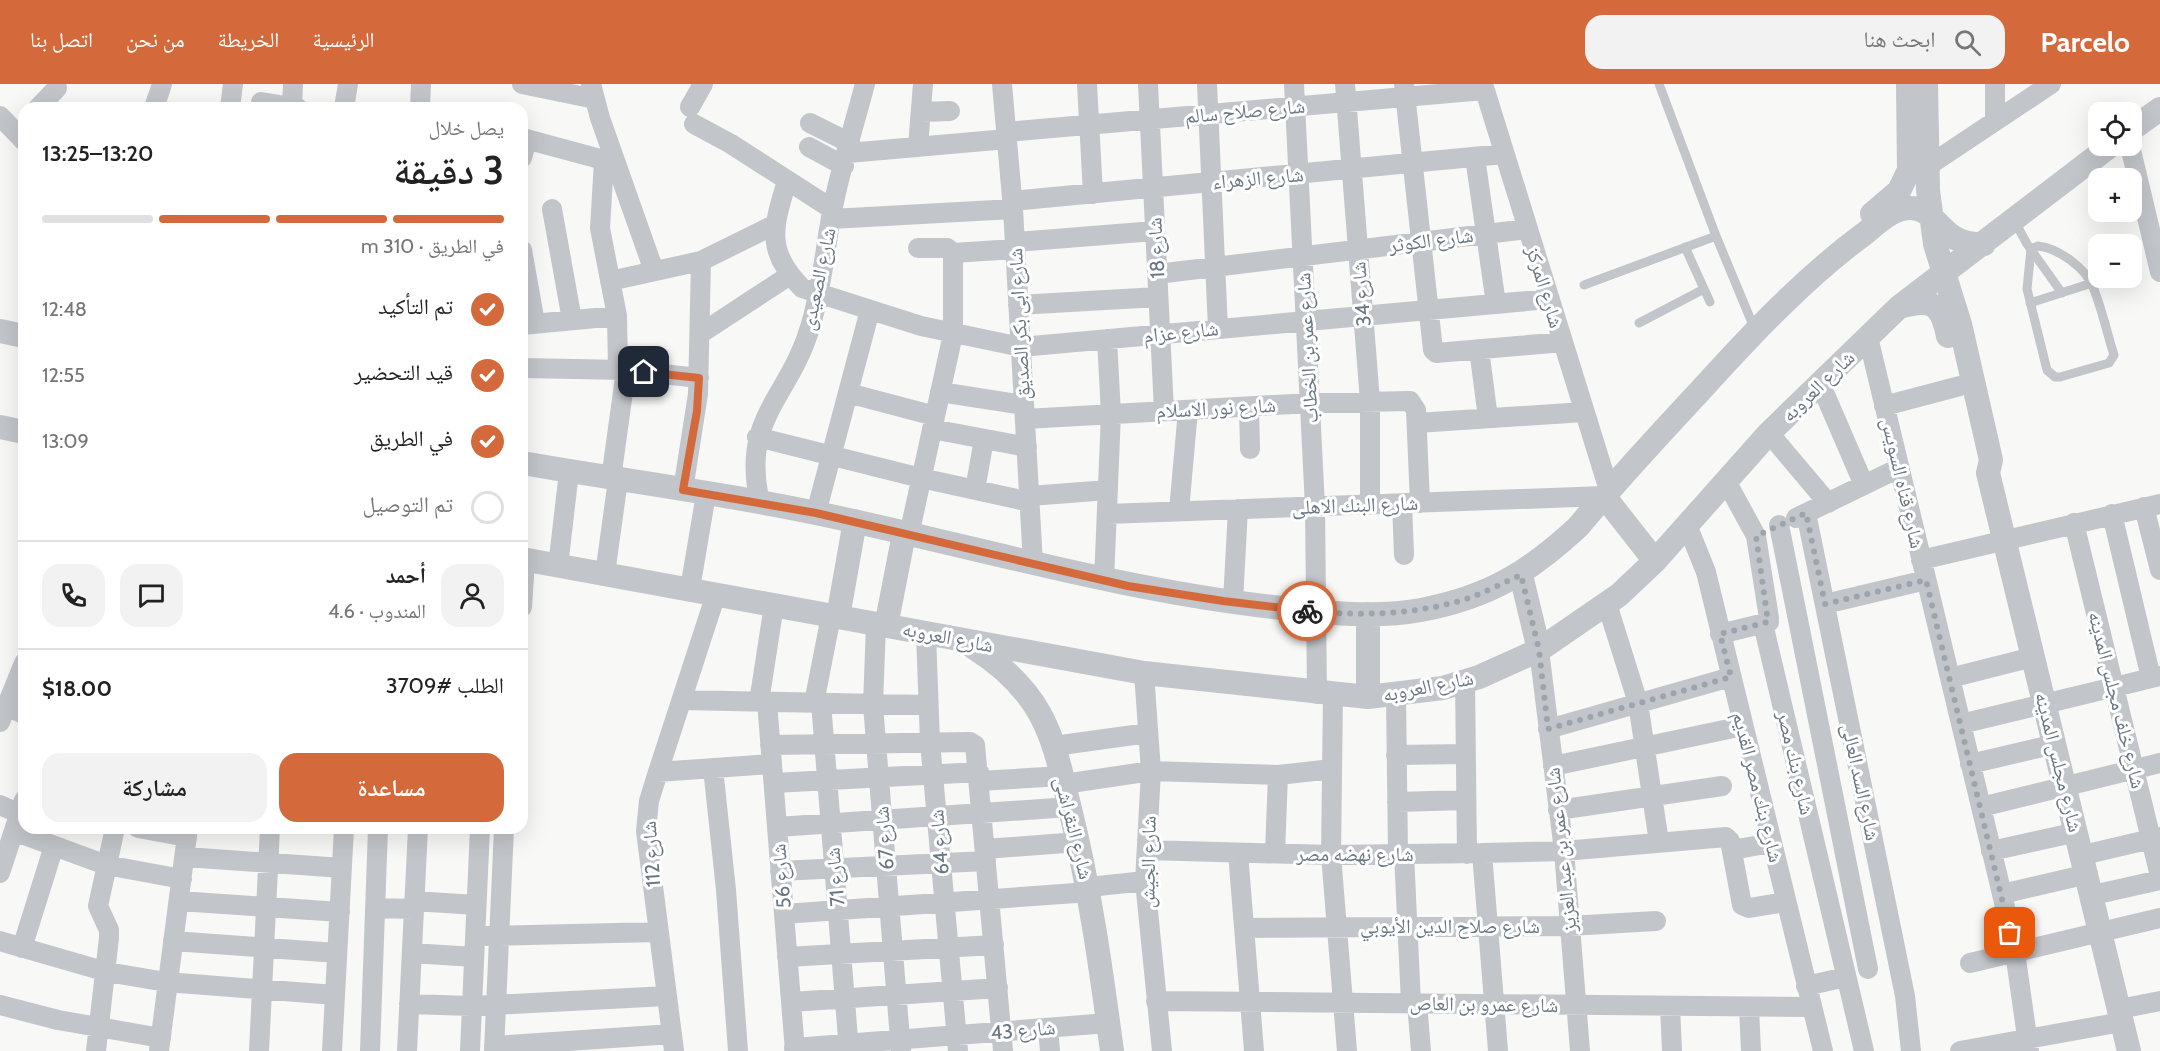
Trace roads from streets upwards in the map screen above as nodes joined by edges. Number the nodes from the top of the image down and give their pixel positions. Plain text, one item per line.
1 (162, 84) edge
2 (233, 84) edge
3 (293, 84) edge
4 (348, 84) edge
5 (421, 84) edge
6 (522, 84) edge
7 (703, 84) edge
8 (866, 84) edge
9 (923, 84) edge
10 (1002, 84) edge
11 (1087, 84) edge
12 (1148, 84) edge
13 (1207, 84) edge
14 (1294, 84) edge
15 (1908, 84) edge
16 (1926, 84) edge
17 (1995, 84) edge
18 (2051, 84) edge
19 (542, 86) edge
20 (1484, 87) edge
21 (57, 88) dead end
22 (1405, 90) edge
23 (593, 92) edge
24 (1346, 93) edge
25 (44, 102) edge
26 (156, 102) edge
27 (232, 102) edge
28 (294, 102) edge
29 (345, 102) edge
30 (420, 102) edge
31 (1295, 107) junction
32 (2160, 109) edge
33 (950, 111) dead end
34 (921, 112) junction
35 (1208, 114) junction
36 (0, 116) edge
37 (1149, 120) junction
38 (1995, 121) junction
39 (2142, 122) edge
40 (810, 123) dead end
41 (1090, 125) junction
42 (18, 130) edge
43 (1006, 136) junction
44 (528, 146) edge
45 (918, 146) junction
46 (809, 147) dead end
47 (847, 154) junction
48 (1504, 154) junction
49 (2097, 156) edge
50 (2132, 156) edge
51 (1475, 157) junction
52 (610, 162) junction
53 (1413, 163) junction
54 (1928, 166) junction
55 (1352, 169) junction
56 (1299, 174) junction
57 (788, 181) junction
58 (1211, 183) junction
59 (1153, 188) junction
60 (1094, 194) junction
61 (1012, 205) junction
62 (552, 209) dead end
63 (832, 214) junction
64 (1932, 217) junction
65 (774, 225) junction
66 (1527, 229) junction
67 (1155, 231) junction
68 (1486, 234) junction
69 (1421, 242) junction
70 (1984, 244) junction
71 (1015, 246) junction
72 (918, 248) dead end
73 (1358, 249) junction
74 (953, 253) junction
75 (1303, 256) junction
76 (701, 261) junction
77 (2159, 264) edge
78 (1215, 267) junction
79 (654, 271) junction
80 (1943, 271) junction
81 (1157, 274) junction
82 (790, 275) junction
83 (1812, 276) junction
84 (610, 281) junction
85 (819, 294) junction
86 (1158, 297) junction
87 (1549, 299) junction
88 (1496, 304) junction
89 (1018, 305) junction
90 (1899, 307) junction
91 (1429, 309) junction
92 (870, 310) junction
93 (1363, 315) junction
94 (617, 316) junction
95 (573, 320) junction
96 (1306, 320) junction
97 (529, 324) edge
98 (1218, 329) junction
99 (0, 331) edge
100 (700, 334) junction
101 (953, 334) junction
102 (18, 335) edge
103 (1160, 335) junction
104 (1868, 337) junction
105 (1107, 339) junction
106 (1563, 342) junction
107 (1021, 347) junction
108 (1479, 350) junction
109 (528, 368) edge
110 (622, 370) junction
111 (699, 378) junction
112 (1820, 383) junction
113 (1960, 386) junction
114 (940, 392) junction
115 (848, 393) junction
116 (1370, 401) junction
117 (1310, 403) junction
118 (1884, 406) junction
119 (1250, 407) junction
120 (1188, 410) junction
121 (1164, 411) junction
122 (1025, 412) junction
123 (1584, 412) junction
124 (1111, 414) junction
125 (1488, 418) junction
126 (934, 423) junction
127 (1417, 423) junction
128 (0, 427) edge
129 (18, 432) edge
130 (1769, 433) junction
131 (18, 436) edge
132 (757, 437) junction
133 (984, 439) junction
134 (0, 441) edge
135 (1027, 447) junction
136 (1250, 449) dead end
137 (831, 456) junction
138 (528, 465) edge
139 (1899, 468) junction
140 (569, 471) junction
141 (1988, 473) junction
142 (921, 478) junction
143 (614, 479) junction
144 (1726, 481) junction
145 (1864, 485) junction
146 (975, 490) junction
147 (1108, 490) junction
148 (694, 492) junction
149 (1606, 493) junction
150 (1030, 499) junction
151 (760, 502) junction
152 (1828, 502) junction
153 (1411, 503) junction
154 (1370, 505) junction
155 (2152, 506) edge
156 (1315, 507) junction
157 (1238, 509) junction
158 (1179, 511) junction
159 (816, 513) junction
160 (1806, 513) junction
161 (1107, 514) junction
162 (2112, 514) junction
163 (855, 521) junction
164 (2074, 523) junction
165 (1687, 525) junction
166 (1779, 525) junction
167 (907, 534) junction
168 (1756, 536) junction
169 (2004, 539) junction
170 (1404, 555) dead end
171 (528, 560) edge
172 (1921, 560) junction
173 (1655, 561) junction
174 (1034, 564) junction
175 (558, 566) junction
176 (2160, 570) edge
177 (605, 574) junction
178 (1521, 575) junction
179 (1104, 580) junction
180 (1926, 580) junction
181 (690, 589) junction
182 (716, 594) junction
183 (1233, 603) junction
184 (1607, 604) junction
185 (1825, 604) junction
186 (774, 605) junction
187 (1318, 612) junction
188 (1368, 614) junction
189 (835, 616) junction
190 (1768, 622) junction
191 (881, 625) junction
192 (926, 634) junction
193 (1720, 634) junction
194 (964, 641) junction
195 (1539, 650) junction
196 (2033, 657) junction
197 (1144, 673) junction
198 (1731, 677) junction
199 (2156, 677) edge
200 (18, 678) edge
201 (1950, 678) junction
202 (1465, 681) junction
203 (2114, 687) junction
204 (1325, 694) junction
205 (1396, 695) junction
206 (1368, 697) junction
207 (682, 700) junction
208 (763, 702) junction
209 (818, 703) junction
210 (1638, 703) junction
211 (2044, 703) junction
212 (873, 705) junction
213 (928, 705) junction
214 (3, 714) edge
215 (1961, 724) junction
216 (1743, 726) junction
217 (1548, 729) junction
218 (1148, 733) junction
219 (930, 742) junction
220 (876, 743) junction
221 (825, 744) junction
222 (2055, 744) junction
223 (1054, 746) junction
224 (1645, 747) junction
225 (1466, 754) junction
226 (1396, 755) junction
227 (2160, 763) edge
228 (772, 764) junction
229 (1970, 764) junction
230 (1553, 766) junction
231 (713, 768) junction
232 (1332, 769) junction
233 (2134, 769) junction
234 (1151, 771) junction
235 (658, 772) junction
236 (933, 775) junction
237 (1278, 775) junction
238 (979, 777) junction
239 (879, 778) junction
240 (827, 780) junction
241 (1722, 786) dead end
242 (2066, 787) junction
243 (1065, 789) junction
244 (1652, 796) junction
245 (1466, 800) junction
246 (1397, 802) junction
247 (0, 805) edge
248 (1981, 807) junction
249 (1558, 810) junction
250 (982, 813) junction
251 (18, 814) edge
252 (937, 816) junction
253 (18, 817) edge
254 (882, 819) junction
255 (831, 823) junction
256 (777, 826) junction
257 (2077, 832) junction
258 (40, 834) edge
259 (114, 834) edge
260 (187, 834) edge
261 (270, 834) edge
262 (344, 834) edge
263 (378, 834) edge
264 (418, 834) edge
265 (480, 836) edge
266 (504, 837) edge
267 (2156, 838) edge
268 (1078, 842) junction
269 (1659, 842) junction
270 (1772, 843) junction
271 (54, 846) junction
272 (1147, 850) junction
273 (1732, 850) junction
274 (1564, 851) junction
275 (1991, 851) junction
276 (3, 852) edge
277 (1238, 853) junction
278 (1275, 853) junction
279 (1401, 854) junction
280 (1474, 854) junction
281 (986, 855) junction
282 (1331, 855) junction
283 (185, 857) junction
284 (269, 863) junction
285 (941, 863) junction
286 (106, 865) junction
287 (886, 866) junction
288 (342, 868) junction
289 (834, 868) junction
290 (780, 871) junction
291 (0, 873) edge
292 (2088, 875) junction
293 (2160, 878) edge
294 (182, 879) junction
295 (1145, 881) junction
296 (1089, 890) junction
297 (2002, 894) junction
298 (990, 900) junction
299 (179, 901) junction
300 (1785, 902) junction
301 (944, 903) junction
302 (414, 905) junction
303 (476, 905) junction
304 (267, 907) junction
305 (889, 907) junction
306 (375, 908) junction
307 (838, 911) junction
308 (340, 912) junction
309 (784, 914) junction
310 (2160, 918) edge
311 (1656, 921) dead end
312 (1488, 926) junction
313 (1569, 926) junction
314 (1337, 927) junction
315 (1408, 927) junction
316 (1244, 928) junction
317 (658, 932) junction
318 (2102, 932) junction
319 (499, 935) junction
320 (475, 936) junction
321 (0, 941) edge
322 (173, 941) junction
323 (994, 945) junction
324 (266, 947) junction
325 (948, 947) junction
326 (22, 948) junction
327 (893, 951) junction
328 (338, 952) junction
329 (2015, 952) junction
330 (412, 953) junction
331 (841, 954) junction
332 (474, 957) junction
333 (787, 957) junction
334 (1970, 963) dead end
335 (1868, 969) dead end
336 (107, 972) junction
337 (1846, 977) junction
338 (166, 982) junction
339 (1806, 986) junction
340 (998, 988) junction
341 (264, 990) junction
342 (952, 991) junction
343 (335, 995) junction
344 (897, 995) junction
345 (667, 996) junction
346 (845, 999) junction
347 (1156, 1001) junction
348 (1250, 1001) junction
349 (791, 1002) junction
350 (1343, 1002) junction
351 (1414, 1003) junction
352 (409, 1004) junction
353 (1494, 1004) junction
354 (0, 1005) edge
355 (496, 1005) junction
356 (1576, 1005) junction
357 (2159, 1005) edge
358 (472, 1006) junction
359 (1670, 1006) junction
360 (1749, 1007) junction
361 (1812, 1007) junction
362 (2121, 1016) junction
363 (1108, 1023) junction
364 (99, 1027) junction
365 (1048, 1029) junction
366 (1003, 1042) edge
367 (673, 1043) edge
368 (957, 1043) edge
369 (160, 1044) edge
370 (2028, 1045) edge
371 (901, 1046) edge
372 (849, 1047) edge
373 (494, 1048) edge
374 (794, 1049) edge
375 (96, 1051) edge
376 (259, 1051) edge
377 (332, 1051) edge
378 (370, 1051) edge
379 (407, 1051) edge
380 (470, 1051) edge
381 (738, 1051) edge
382 (1050, 1051) edge
383 (1112, 1051) edge
384 (1162, 1051) edge
385 (1254, 1051) edge
386 (1347, 1051) edge
387 (1421, 1051) edge
388 (1498, 1051) edge
389 (1580, 1051) edge
390 (1672, 1051) edge
391 (1751, 1051) edge
392 (1823, 1051) edge
393 (1864, 1051) edge
394 (1911, 1051) edge
395 (1960, 1051) edge
396 (2129, 1051) edge

1 - 26 street
2 - 27 street
3 - 28 street
4 - 29 street
5 - 30 street
6 - 19 street
7 - 57 street
8 - 47 street, شارع الصعيدى
9 - 34 street
10 - 43 street, شارع ابى بكر الصديق
11 - 41 street
12 - 37 street, شارع 18
13 - 35 street
14 - 31 street, شارع عمر بن الخطاب
15 - 83 street
16 - 54 street, شارع مجلس المدينه
17 - 38 street
18 - 38 street
19 - 23 street
20 - 22 street, شارع صلاح سالم
20 - 48 street, شارع المركز
21 - 25 street
22 - 24 street, شارع صلاح سالم
22 - 53 street
23 - 52 street
24 - 31 street, شارع صلاح سالم
24 - 55 street, شارع 34
31 - 35 street, شارع صلاح سالم
31 - 56 street, شارع عمر بن الخطاب
32 - 39 street
33 - 34 street
34 - 45 street
35 - 37 street, شارع صلاح سالم
35 - 58 street
36 - 42 street
37 - 41 street, شارع صلاح سالم
37 - 59 street, شارع 18
38 - 54 street
40 - 47 street
41 - 43 street, شارع صلاح سالم
41 - 60 street
43 - 45 street, شارع صلاح سالم
43 - 61 street, شارع ابى بكر الصديق
44 - 52 street
45 - 47 street, شارع صلاح سالم
46 - 47 street
47 - 63 street, شارع الصعيدى
48 - 51 street, شارع الزهراء
48 - 66 street, شارع المركز
49 - 70 street, شارع العروبه
50 - 77 street
51 - 53 street, شارع الزهراء
51 - 68 street
52 - 79 street
52 - 84 street
53 - 55 street, شارع الزهراء
53 - 69 street
54 - 64 street, شارع مجلس المدينه
55 - 56 street, شارع الزهراء
55 - 73 street, شارع 34
56 - 58 street, شارع الزهراء
56 - 75 street, شارع عمر بن الخطاب
57 - 63 street
57 - 65 street
58 - 59 street, شارع الزهراء
58 - 78 street
59 - 60 street, شارع الزهراء
59 - 67 street, شارع 18
60 - 61 street, شارع الزهراء
61 - 63 street, شارع الزهراء
61 - 71 street, شارع ابى بكر الصديق
62 - 95 street
63 - 85 street, شارع الصعيدى
64 - 70 street
64 - 80 street, شارع مجلس المدينه
64 - 83 street
65 - 76 street
65 - 82 street
66 - 68 street, شارع الكوثر
66 - 87 street, شارع المركز
67 - 71 street
67 - 81 street, شارع 18
68 - 69 street, شارع الكوثر
68 - 88 street
69 - 73 street, شارع الكوثر
69 - 91 street
70 - 80 street, شارع العروبه
71 - 74 street
71 - 89 street, شارع ابى بكر الصديق
72 - 74 street
73 - 75 street, شارع الكوثر
73 - 93 street, شارع 34
74 - 101 street
75 - 78 street, شارع الكوثر
75 - 96 street, شارع عمر بن الخطاب
76 - 79 street
76 - 100 street
78 - 81 street, شارع الكوثر
78 - 98 street
79 - 84 street
80 - 90 street, شارع العروبه
80 - 141 street, شارع مجلس المدينه
81 - 86 street, شارع 18
82 - 85 street, شارع عزام
82 - 100 street
83 - 149 street
84 - 94 street
85 - 92 street, شارع عزام
85 - 132 street, شارع الصعيدى
86 - 89 street
86 - 103 street, شارع 18
87 - 88 street, شارع عزام
87 - 106 street, شارع المركز
88 - 91 street, شارع عزام
89 - 107 street, شارع ابى بكر الصديق
90 - 104 street, شارع العروبه
90 - 113 street, شارع مجلس المدينه
91 - 93 street, شارع عزام
91 - 108 street
92 - 101 street, شارع عزام
92 - 115 street
93 - 96 street, شارع عزام
93 - 116 street, شارع 34
94 - 95 street
94 - 110 street
95 - 97 street
96 - 98 street, شارع عزام
96 - 117 street, شارع عمر بن الخطاب
98 - 103 street, شارع عزام
99 - 102 street
100 - 111 street
101 - 107 street, شارع عزام
101 - 114 street
103 - 105 street, شارع عزام
103 - 121 street, شارع 18
104 - 112 street, شارع العروبه
104 - 118 street, شارع قناه السويس
105 - 107 street, شارع عزام
105 - 124 street
106 - 108 street
106 - 123 street, شارع المركز
107 - 122 street, شارع ابى بكر الصديق
108 - 125 street
109 - 110 street
110 - 111 street
110 - 143 street
111 - 148 street
112 - 130 street, شارع العروبه
112 - 145 street
113 - 118 street
113 - 141 street, شارع مجلس المدينه
114 - 122 street, شارع نور الاسلام
114 - 126 street
115 - 126 street
115 - 137 street
116 - 117 street, شارع نور الاسلام
116 - 127 street, شارع نور الاسلام
116 - 154 street, شارع 34
117 - 119 street, شارع نور الاسلام
117 - 156 street, شارع عمر بن الخطاب
118 - 139 street, شارع قناه السويس
119 - 120 street, شارع نور الاسلام
119 - 136 street
120 - 121 street, شارع نور الاسلام
120 - 158 street
121 - 124 street, شارع نور الاسلام
122 - 124 street, شارع نور الاسلام
122 - 135 street, شارع ابى بكر الصديق
123 - 125 street
123 - 149 street, شارع المركز
124 - 147 street
125 - 127 street
126 - 133 street
126 - 142 street
127 - 153 street, شارع نور الاسلام
128 - 129 street
130 - 144 street, شارع العروبه
130 - 152 street
131 - 134 street
132 - 137 street
132 - 151 street, شارع الصعيدى
133 - 135 street
133 - 146 street
135 - 150 street, شارع ابى بكر الصديق
137 - 142 street
137 - 159 street
138 - 140 street
139 - 145 street
139 - 172 street, شارع قناه السويس
140 - 143 street
140 - 175 street
141 - 169 street, شارع مجلس المدينه
142 - 146 street
142 - 167 street
143 - 148 street
143 - 177 street
144 - 165 street, شارع العروبه
144 - 168 street, شارع بنك مصر
145 - 152 street
146 - 150 street
147 - 150 street
147 - 161 street
148 - 151 street
148 - 181 street
149 - 153 street, شارع البنك الاهلى
149 - 173 street
149 - 178 street
150 - 174 street, شارع ابى بكر الصديق
151 - 159 street
152 - 160 street
153 - 154 street, شارع البنك الاهلى
153 - 170 street, شارع نور الاسلام
154 - 156 street, شارع البنك الاهلى
155 - 162 street
155 - 176 street
156 - 157 street, شارع البنك الاهلى
156 - 187 street, شارع عمر بن الخطاب
157 - 158 street, شارع البنك الاهلى
157 - 183 street
158 - 161 street, شارع البنك الاهلى
159 - 163 street
160 - 166 street
160 - 185 street, شارع السد العالى
161 - 179 street
162 - 164 street
162 - 199 street
163 - 167 street
163 - 189 street
164 - 169 street
164 - 203 street, شارع خلف مجلس المدينه
165 - 173 street, شارع العروبه
165 - 193 street, شارع بنك مصر القديم
166 - 168 street
166 - 335 street
167 - 174 street
167 - 191 street
168 - 190 street, شارع بنك مصر
169 - 172 street
169 - 196 street, شارع مجلس المدينه
171 - 175 street, شارع العروبه
172 - 180 street, شارع قناه السويس
173 - 184 street, شارع العروبه
174 - 179 street
175 - 177 street, شارع العروبه
177 - 181 street, شارع العروبه
178 - 188 street
178 - 195 street
179 - 183 street
180 - 185 street
180 - 201 street, شارع قناه السويس
181 - 182 street, شارع العروبه
182 - 186 street, شارع العروبه
182 - 207 street, شارع 112
183 - 187 street
184 - 195 street, شارع العروبه
184 - 210 street
185 - 394 street, شارع السد العالى
186 - 189 street, شارع العروبه
186 - 208 street, شارع 56
187 - 188 street
187 - 204 street, شارع عمر بن الخطاب
188 - 206 street
189 - 191 street, شارع العروبه
189 - 209 street, شارع 71
190 - 193 street
190 - 337 street, شارع بنك مصر
191 - 192 street, شارع العروبه
191 - 212 street, شارع 67
192 - 194 street, شارع العروبه
192 - 213 street, شارع 64
193 - 198 street, شارع بنك مصر القديم
194 - 197 street, شارع العروبه
194 - 223 street, شارع النقراشى
195 - 202 street, شارع العروبه
195 - 217 street, شارع عمر بن عبد العزيز
196 - 201 street
196 - 211 street, شارع مجلس المدينه
197 - 204 street, شارع العروبه
197 - 218 street, شارع الجيش
198 - 210 street
198 - 216 street, شارع بنك مصر القديم
199 - 203 street
200 - 214 street
201 - 215 street, شارع قناه السويس
202 - 205 street, شارع العروبه
202 - 225 street
203 - 211 street
203 - 233 street, شارع خلف مجلس المدينه
204 - 206 street, شارع العروبه
204 - 232 street
205 - 206 street, شارع العروبه
205 - 226 street
207 - 208 street
207 - 235 street, شارع 112
208 - 209 street
208 - 228 street, شارع 56
209 - 212 street
209 - 221 street, شارع 71
210 - 217 street
210 - 224 street
211 - 215 street
211 - 222 street, شارع مجلس المدينه
212 - 213 street
212 - 220 street, شارع 67
213 - 219 street, شارع 64
215 - 229 street, شارع قناه السويس
216 - 224 street
216 - 270 street, شارع بنك مصر القديم
217 - 230 street, شارع عمر بن عبد العزيز
218 - 223 street
218 - 234 street, شارع الجيش
219 - 220 street
219 - 236 street, شارع 64
219 - 238 street
220 - 221 street
220 - 239 street, شارع 67
221 - 228 street
221 - 240 street, شارع 71
222 - 229 street
222 - 242 street, شارع مجلس المدينه
223 - 243 street, شارع النقراشى
224 - 230 street
224 - 244 street
225 - 226 street
225 - 245 street
226 - 246 street
227 - 233 street
228 - 231 street
228 - 240 street
228 - 256 street, شارع 56
229 - 248 street, شارع قناه السويس
230 - 249 street, شارع عمر بن عبد العزيز
231 - 235 street
231 - 381 street
232 - 237 street
232 - 282 street
233 - 242 street
233 - 267 street, شارع خلف مجلس المدينه
234 - 237 street
234 - 243 street
234 - 272 street, شارع الجيش
235 - 317 street, شارع 112
236 - 238 street
236 - 239 street
236 - 252 street, شارع 64
237 - 278 street
238 - 243 street
238 - 250 street
239 - 240 street
239 - 254 street, شارع 67
240 - 255 street, شارع 71
241 - 244 street
242 - 248 street
242 - 257 street, شارع مجلس المدينه
243 - 250 street
243 - 268 street, شارع النقراشى
244 - 249 street
244 - 269 street
245 - 246 street
245 - 280 street
246 - 279 street
247 - 251 street
248 - 275 street, شارع قناه السويس
249 - 274 street, شارع عمر بن عبد العزيز
250 - 252 street
250 - 281 street
252 - 254 street
252 - 285 street, شارع 64
253 - 276 street
254 - 255 street
254 - 287 street, شارع 67
255 - 256 street
255 - 289 street, شارع 71
256 - 290 street, شارع 56
257 - 275 street
257 - 292 street, شارع مجلس المدينه
258 - 271 street
259 - 286 street
260 - 283 street
261 - 284 street
262 - 288 street
263 - 306 street
264 - 302 street
265 - 266 street
265 - 303 street
266 - 319 street
267 - 292 street
267 - 293 street, شارع خلف مجلس المدينه
268 - 281 street
268 - 296 street, شارع النقراشى
269 - 273 street, شارع نهضه مصر
269 - 274 street, شارع نهضه مصر
270 - 273 street
270 - 300 street, شارع بنك مصر القديم
271 - 286 street
271 - 326 street
272 - 277 street, شارع نهضه مصر
272 - 295 street, شارع الجيش
273 - 300 street
274 - 280 street, شارع نهضه مصر
274 - 313 street, شارع عمر بن عبد العزيز
275 - 297 street, شارع قناه السويس
276 - 291 street
277 - 278 street, شارع نهضه مصر
277 - 316 street
278 - 282 street, شارع نهضه مصر
279 - 280 street, شارع نهضه مصر
279 - 282 street, شارع نهضه مصر
279 - 315 street
280 - 312 street
281 - 285 street
281 - 298 street
282 - 314 street
283 - 284 street
283 - 294 street
284 - 288 street
284 - 304 street
285 - 287 street
285 - 301 street, شارع 64
286 - 294 street
286 - 336 street
287 - 289 street
287 - 305 street, شارع 67
288 - 308 street
289 - 290 street
289 - 307 street, شارع 71
290 - 309 street, شارع 56
292 - 293 street
292 - 297 street
292 - 318 street, شارع مجلس المدينه
294 - 299 street
295 - 296 street
295 - 347 street, شارع الجيش
296 - 298 street
296 - 363 street, شارع النقراشى
297 - 329 street, شارع قناه السويس
298 - 301 street
298 - 323 street
299 - 304 street
299 - 322 street
300 - 339 street, شارع بنك مصر القديم
301 - 305 street
301 - 325 street, شارع 64
302 - 303 street
302 - 306 street
302 - 330 street
303 - 320 street
304 - 308 street
304 - 324 street
305 - 307 street
305 - 327 street, شارع 67
306 - 378 street
307 - 309 street
307 - 331 street, شارع 71
308 - 328 street
309 - 333 street, شارع 56
310 - 318 street
311 - 313 street, شارع صلاح الدين الأيوبي
312 - 313 street, شارع صلاح الدين الأيوبي
312 - 315 street, شارع صلاح الدين الأيوبي
312 - 353 street
313 - 356 street, شارع عمر بن عبد العزيز
314 - 315 street, شارع صلاح الدين الأيوبي
314 - 316 street, شارع صلاح الدين الأيوبي
314 - 350 street
315 - 351 street
316 - 348 street
317 - 319 street
317 - 345 street, شارع 112
318 - 329 street
318 - 362 street, شارع مجلس المدينه
319 - 320 street
319 - 355 street
320 - 332 street
321 - 326 street
322 - 324 street
322 - 338 street
323 - 325 street
323 - 340 street
324 - 328 street
324 - 341 street
325 - 327 street
325 - 342 street, شارع 64
326 - 336 street
327 - 331 street
327 - 344 street, شارع 67
328 - 343 street
329 - 334 street
329 - 370 street, شارع قناه السويس
330 - 332 street
330 - 352 street
331 - 333 street
331 - 346 street, شارع 71
332 - 358 street
333 - 349 street, شارع 56
336 - 338 street
336 - 364 street
337 - 339 street
337 - 393 street, شارع بنك مصر
338 - 341 street
338 - 369 street
339 - 361 street, شارع بنك مصر القديم
340 - 342 street
340 - 366 street
341 - 343 street
341 - 376 street
342 - 344 street
342 - 368 street, شارع 64
343 - 377 street
344 - 346 street
344 - 371 street, شارع 67
345 - 355 street
345 - 367 street, شارع 112
346 - 349 street
346 - 372 street, شارع 71
347 - 348 street, شارع عمرو بن العاص
347 - 384 street, شارع الجيش
348 - 350 street, شارع عمرو بن العاص
348 - 385 street
349 - 374 street, شارع 56
350 - 351 street, شارع عمرو بن العاص
350 - 386 street
351 - 353 street, شارع عمرو بن العاص
351 - 387 street
352 - 358 street
352 - 379 street
353 - 356 street, شارع عمرو بن العاص
353 - 388 street
354 - 364 street
355 - 358 street
355 - 373 street
356 - 359 street, شارع عمرو بن العاص
356 - 389 street, شارع عمر بن عبد العزيز
357 - 362 street
358 - 380 street
359 - 360 street, شارع عمرو بن العاص
359 - 390 street
360 - 361 street, شارع عمرو بن العاص
360 - 391 street
361 - 392 street, شارع بنك مصر القديم
362 - 370 street
362 - 396 street, شارع مجلس المدينه
363 - 365 street, شارع 43
363 - 383 street, شارع النقراشى
364 - 369 street
364 - 375 street
365 - 366 street, شارع 43
365 - 382 street
366 - 368 street, شارع 43
367 - 373 street
368 - 371 street, شارع 43
370 - 395 street
371 - 372 street, شارع 43
372 - 374 street, شارع 43

